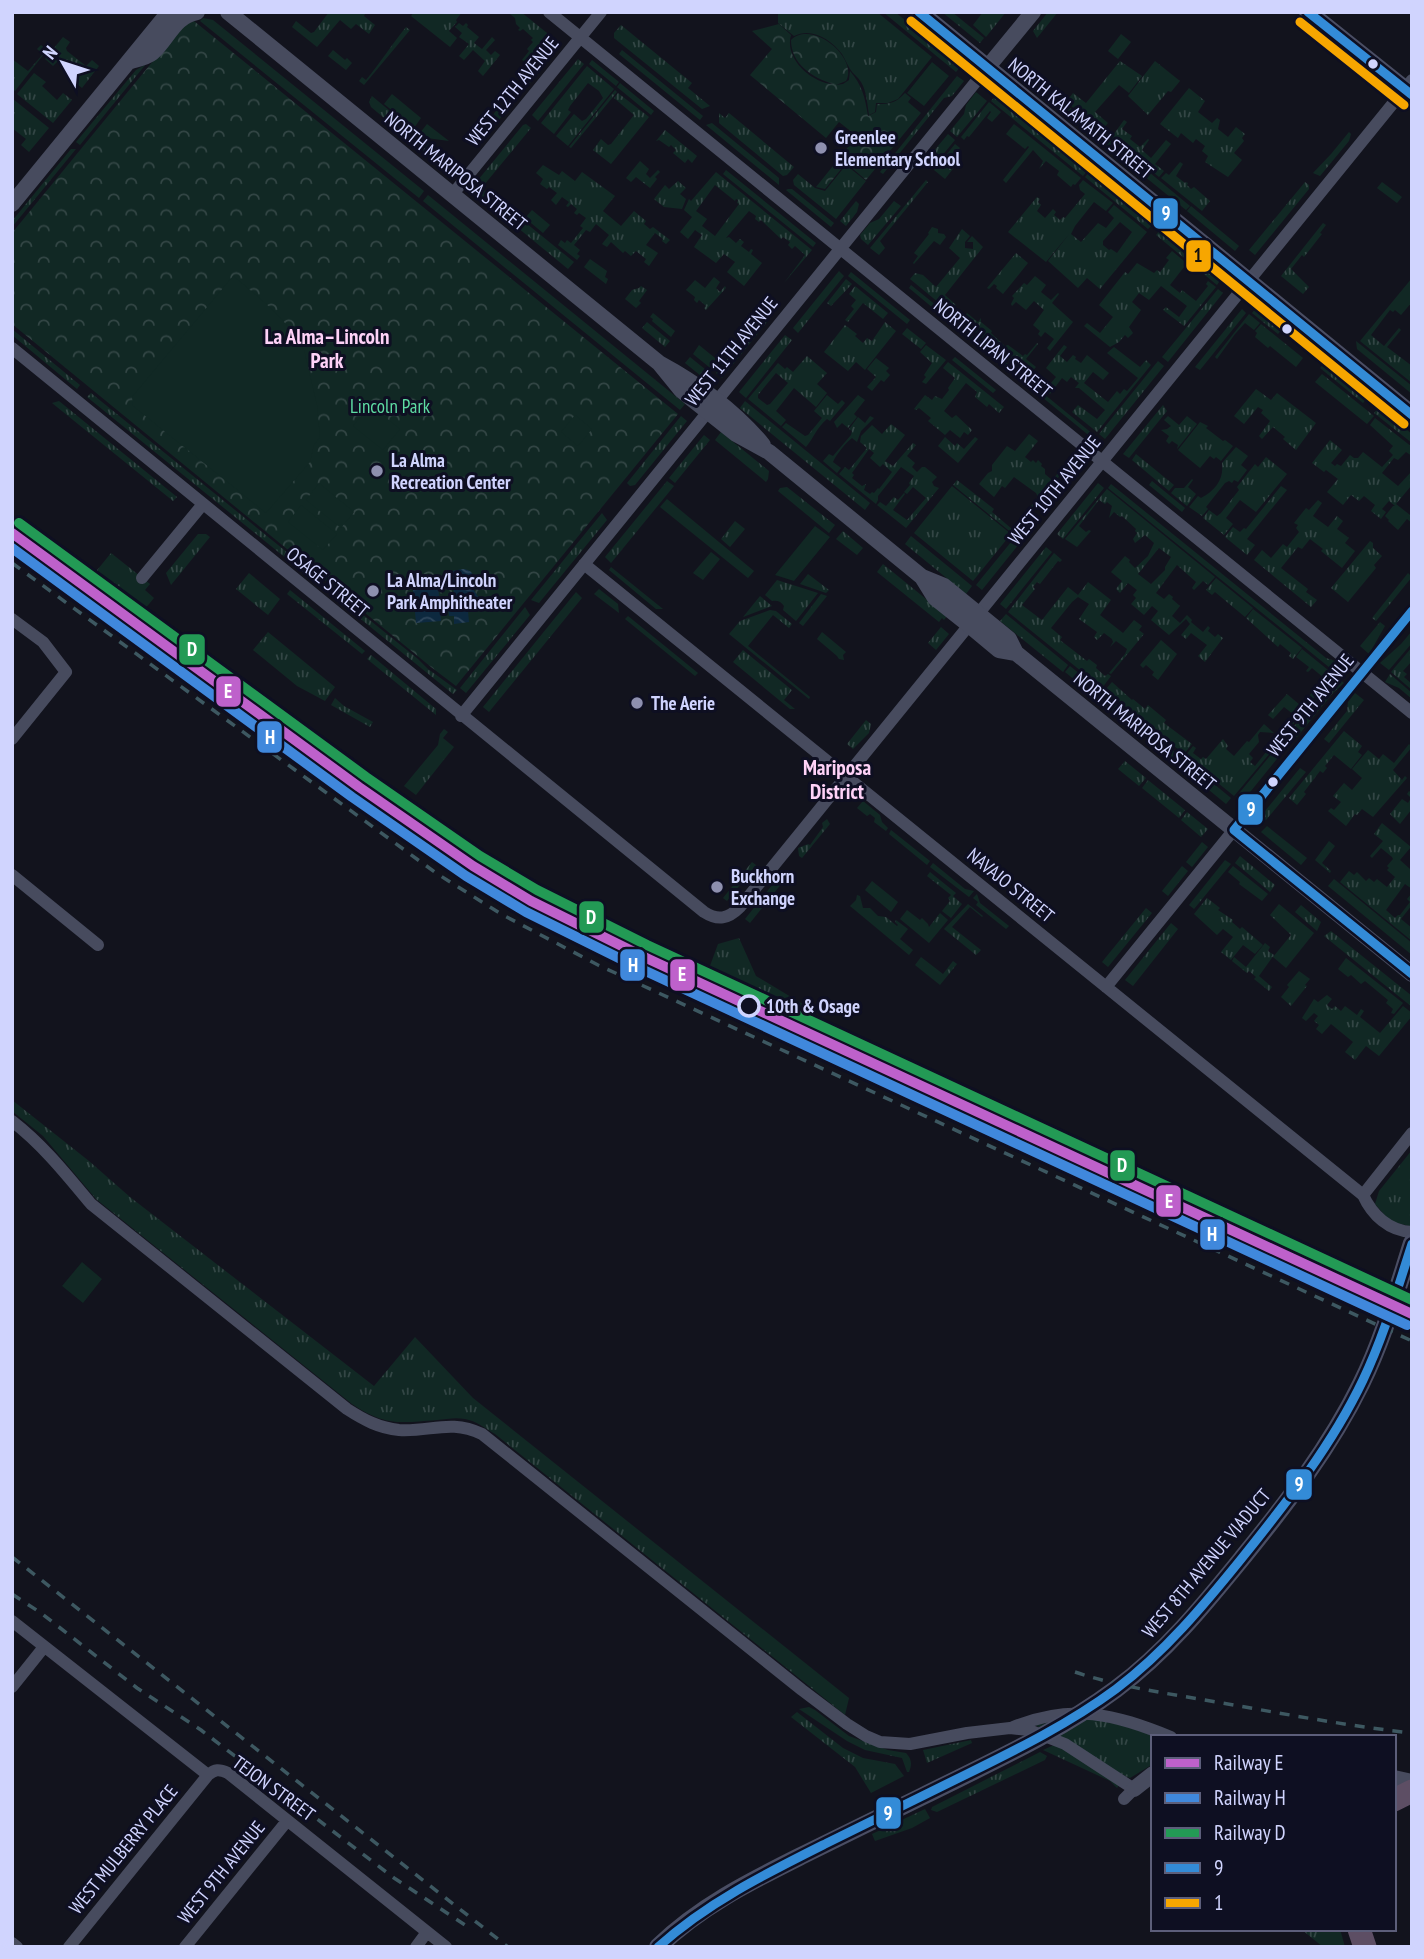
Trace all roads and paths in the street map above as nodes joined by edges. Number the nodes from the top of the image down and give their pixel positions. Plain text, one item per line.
1 (169, 12) edge
2 (197, 12) edge
3 (211, 12) edge
4 (549, 12) edge
5 (601, 12) edge
6 (919, 12) edge
7 (1033, 12) edge
8 (1308, 12) edge
9 (232, 16) edge
10 (580, 38) junction
11 (129, 62) junction
12 (987, 68) junction
13 (1409, 88) edge
14 (452, 195) junction
15 (12, 204) edge
16 (841, 249) junction
17 (1248, 282) junction
18 (12, 348) edge
19 (713, 406) junction
20 (1412, 415) edge
21 (1102, 461) junction
22 (203, 504) junction
23 (584, 564) junction
24 (142, 578) dead end
25 (1412, 611) edge
26 (12, 619) edge
27 (973, 619) junction
28 (1362, 673) junction
29 (1412, 713) edge
30 (461, 716) junction
31 (12, 738) edge
32 (846, 777) junction
33 (1234, 830) junction
34 (12, 875) edge
35 (721, 919) joint
36 (98, 945) dead end
37 (1412, 974) edge
38 (1106, 987) junction
39 (12, 1121) edge
40 (1412, 1133) edge
41 (1363, 1195) junction
42 (1412, 1232) edge
43 (1412, 1242) edge
44 (12, 1621) edge
45 (44, 1647) junction
46 (12, 1687) edge
47 (1010, 1728) junction
48 (1165, 1735) edge
49 (208, 1775) junction
50 (1151, 1776) edge
51 (1412, 1791) edge
52 (1129, 1794) joint
53 (1396, 1799) edge
54 (287, 1821) junction
55 (427, 1932) junction
56 (12, 1942) edge
57 (17, 1947) edge
58 (69, 1947) edge
59 (185, 1947) edge
60 (416, 1947) edge
61 (446, 1947) edge
62 (658, 1947) edge

1 - 11 street
2 - 11 street
3 - 9 street
4 - 10 street, NORTH LIPAN STREET
5 - 10 street, WEST 12TH AVENUE
6 - 12 main road, NORTH KALAMATH STREET
7 - 12 street, WEST 11TH AVENUE
8 - 13 main road
9 - 14 street, NORTH MARIPOSA STREET
10 - 14 street, WEST 12TH AVENUE
10 - 16 street, NORTH LIPAN STREET
11 - 15 street
12 - 16 street, WEST 11TH AVENUE
12 - 17 main road, NORTH KALAMATH STREET
13 - 17 street, WEST 10TH AVENUE
14 - 19 street, NORTH MARIPOSA STREET
16 - 19 street, WEST 11TH AVENUE
16 - 21 street, NORTH LIPAN STREET
17 - 20 main road, NORTH KALAMATH STREET
17 - 21 street, WEST 10TH AVENUE
18 - 22 street, OSAGE STREET
19 - 23 street, WEST 11TH AVENUE
19 - 27 street, NORTH MARIPOSA STREET
21 - 27 street, WEST 10TH AVENUE
21 - 28 street, NORTH LIPAN STREET
22 - 24 street
22 - 30 street, OSAGE STREET
23 - 30 street, WEST 11TH AVENUE
23 - 32 street, NAVAJO STREET
25 - 28 street, WEST 9TH AVENUE
26 - 31 street
27 - 32 street, WEST 10TH AVENUE
27 - 33 street, NORTH MARIPOSA STREET
28 - 29 street, NORTH LIPAN STREET
28 - 33 street, WEST 9TH AVENUE
30 - 35 street, OSAGE STREET
32 - 35 street, WEST 10TH AVENUE
32 - 38 street, NAVAJO STREET
33 - 37 street, NORTH MARIPOSA STREET
33 - 38 street, WEST 9TH AVENUE
34 - 36 street
38 - 41 street, NAVAJO STREET
39 - 47 street
40 - 41 street
41 - 42 street, NAVAJO STREET
43 - 62 main road, WEST 8TH AVENUE VIADUCT
44 - 45 street, TEJON STREET
45 - 46 street
45 - 49 street, TEJON STREET
47 - 48 street
47 - 52 street
49 - 54 street, TEJON STREET
49 - 58 street, WEST MULBERRY PLACE
50 - 52 street
51 - 53 highway
54 - 55 street, TEJON STREET
54 - 59 street, WEST 9TH AVENUE
55 - 60 street
55 - 61 street, TEJON STREET
56 - 57 street

